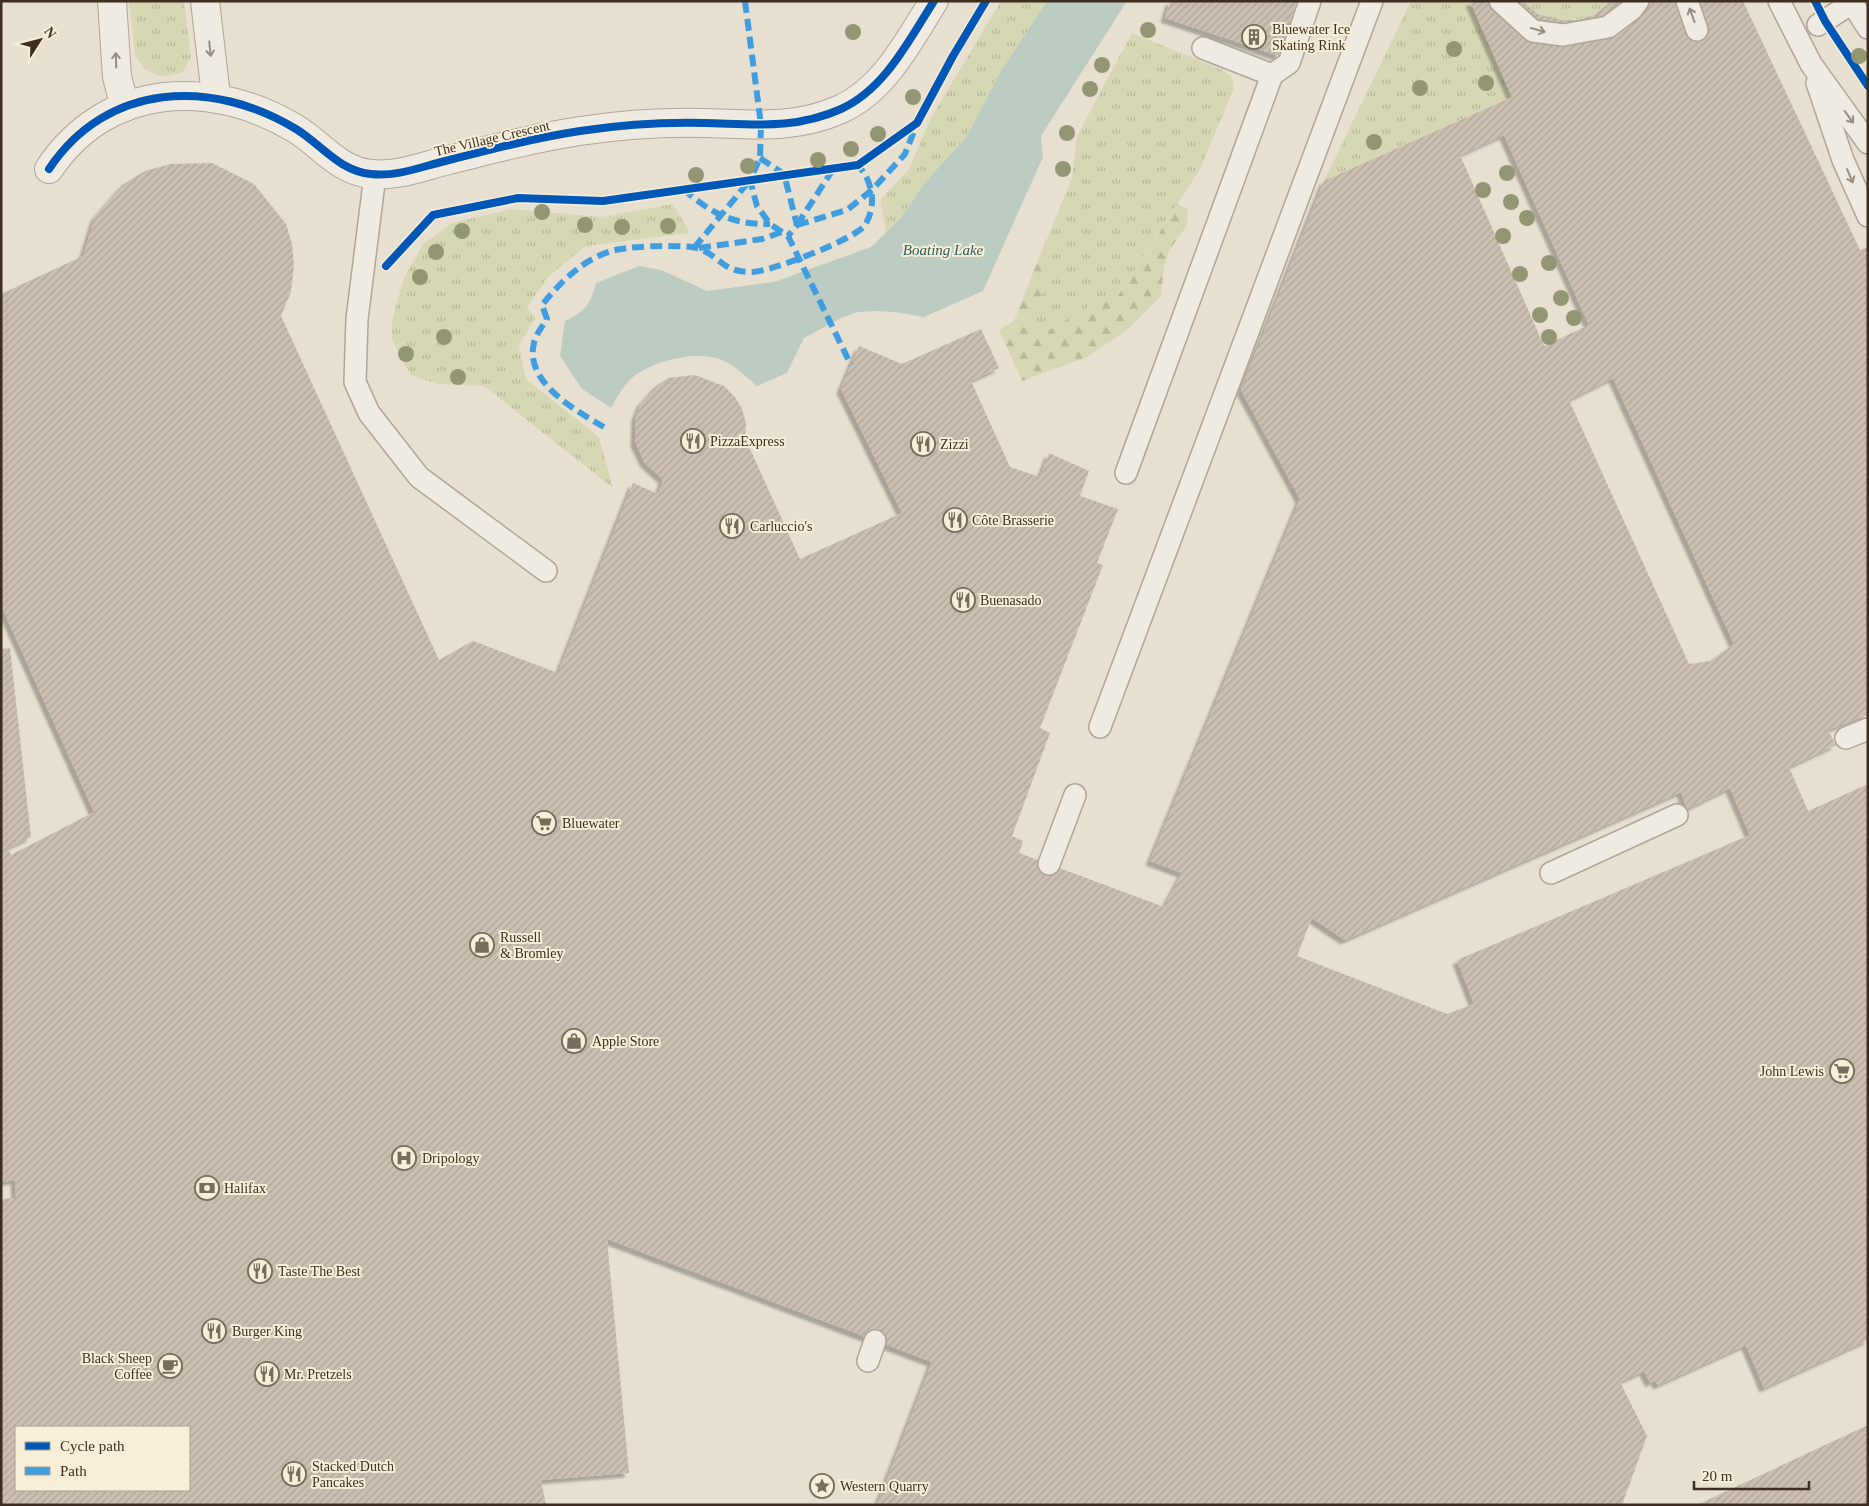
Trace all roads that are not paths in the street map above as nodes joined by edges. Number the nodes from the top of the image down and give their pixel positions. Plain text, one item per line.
1 (112, 1) edge
2 (205, 1) edge
3 (934, 1) edge
4 (1310, 1) edge
5 (1372, 1) edge
6 (1500, 1) edge
7 (1638, 1) edge
8 (1687, 1) edge
9 (1778, 1) edge
10 (1818, 25) dead end
11 (1868, 28) edge
12 (1697, 30) dead end
13 (1203, 48) dead end
14 (1811, 64) junction
15 (1272, 75) junction
16 (216, 96) junction
17 (125, 107) junction
18 (1868, 142) edge
19 (49, 169) dead end
20 (375, 175) junction
21 (1868, 216) edge
22 (1126, 473) dead end
23 (546, 571) dead end
24 (1100, 727) dead end
25 (1868, 729) edge
26 (1846, 738) dead end
27 (1075, 795) dead end
28 (1677, 815) dead end
29 (1049, 864) dead end
30 (1550, 873) dead end
31 (875, 1341) dead end
32 (868, 1361) dead end

17 -> 1 street
2 -> 16 street
3 - 20 street, The Village Crescent
4 - 15 lane
5 - 24 lane
6 -> 7 lane
12 -> 8 lane
9 - 14 lane
10 - 11 lane
13 - 15 lane
14 -> 18 lane
14 -> 21 lane
15 - 22 lane
16 - 17 street, The Village Crescent
16 - 20 street, The Village Crescent
17 - 19 street, The Village Crescent
20 - 23 lane
25 - 26 lane
27 - 29 lane
28 - 30 lane
31 - 32 lane

